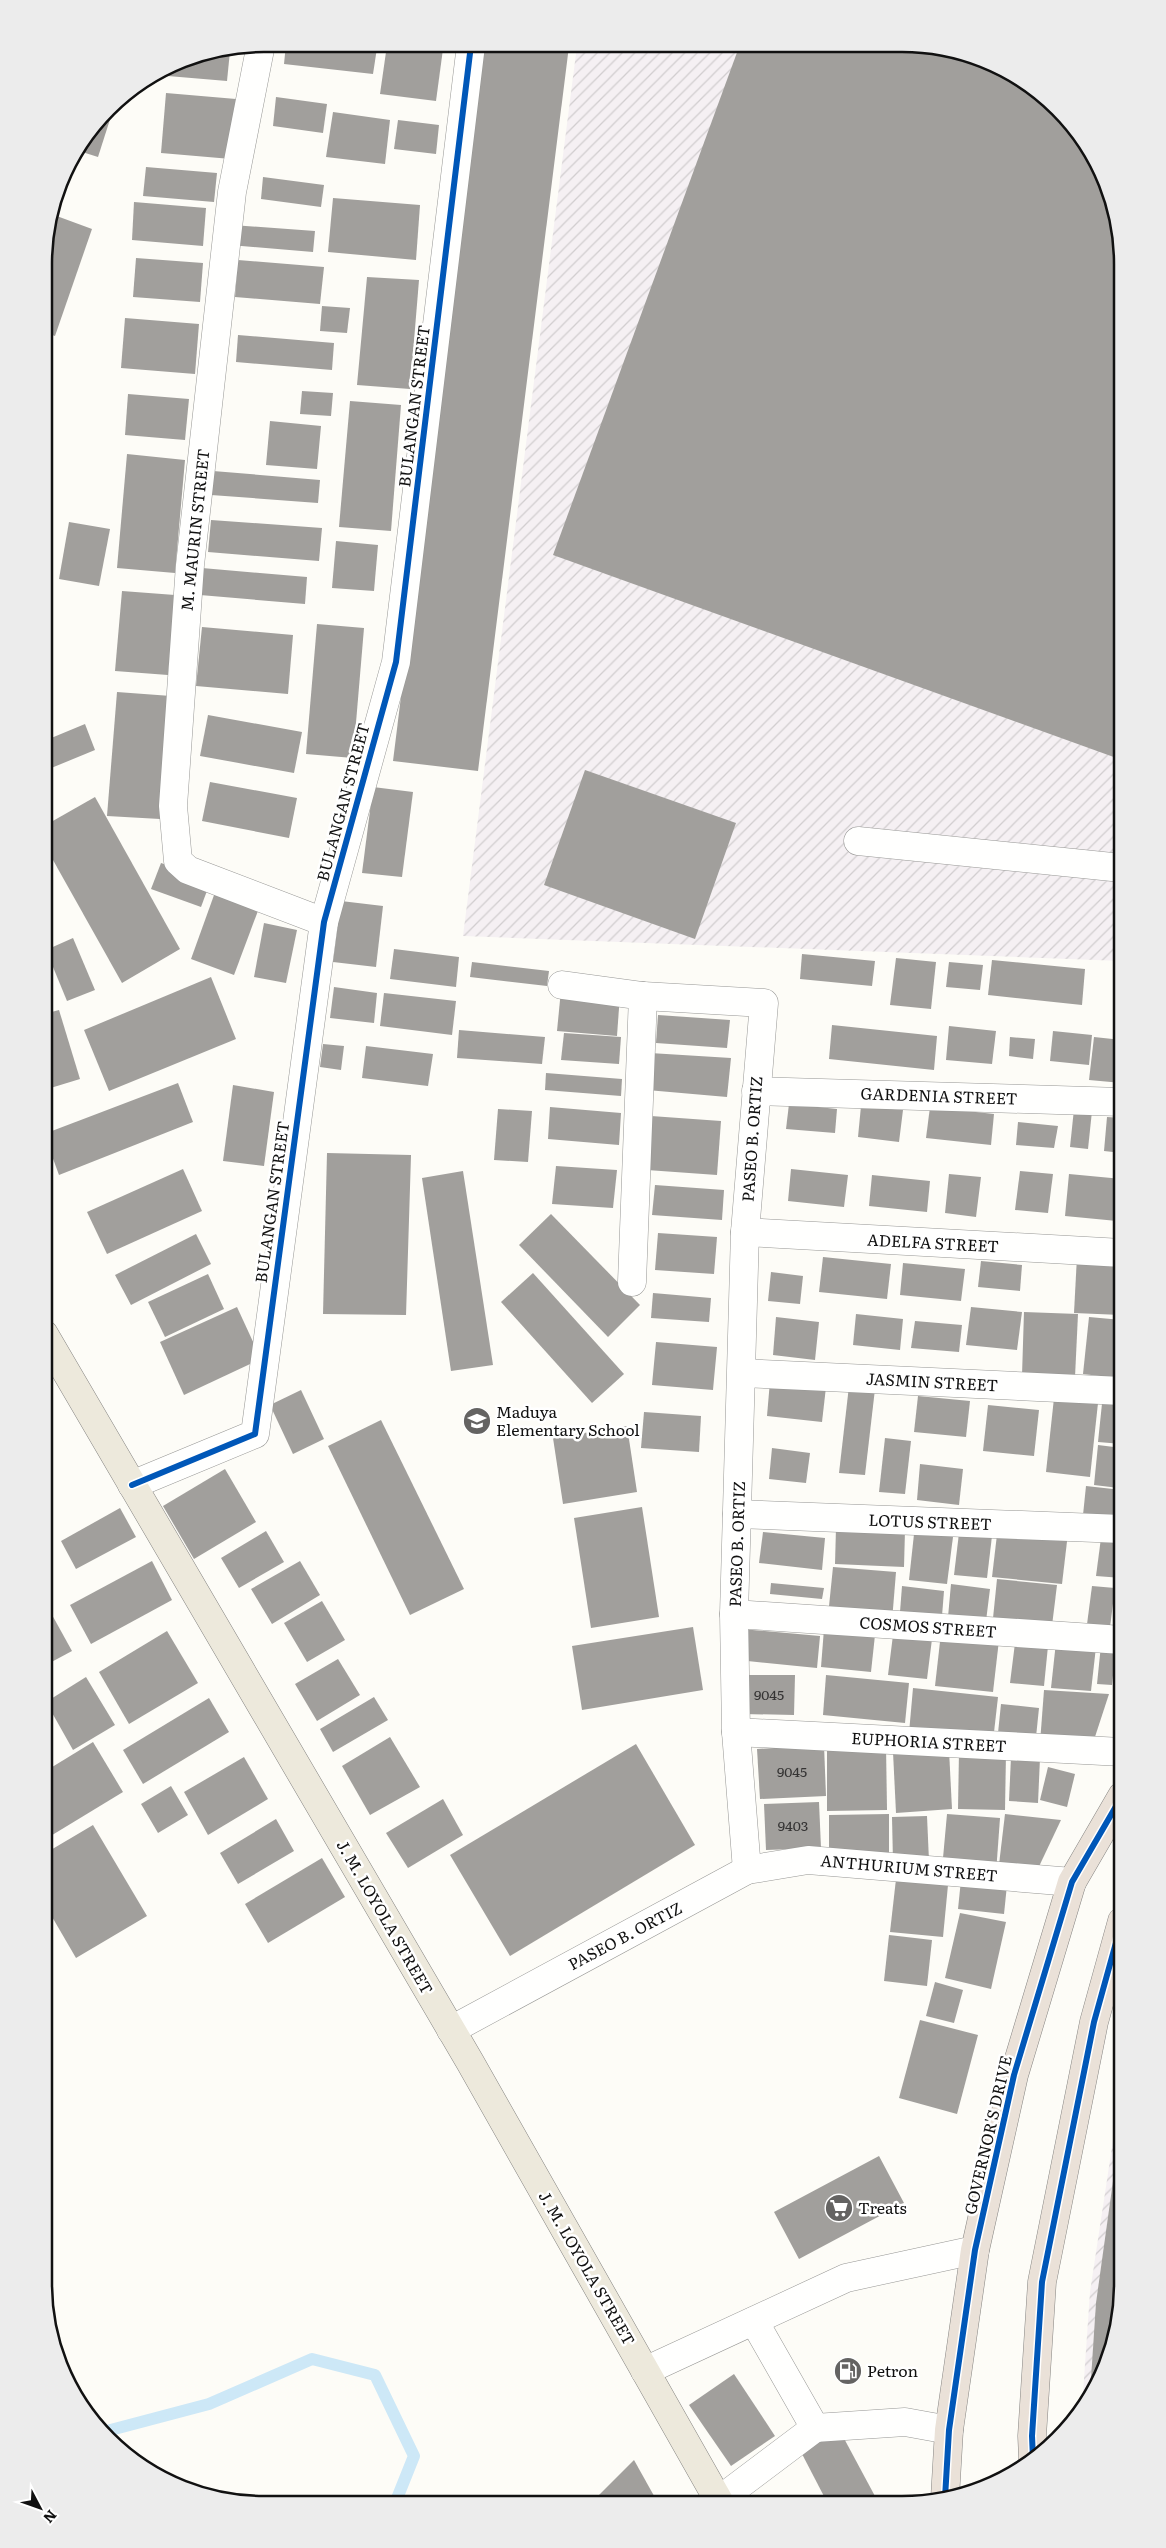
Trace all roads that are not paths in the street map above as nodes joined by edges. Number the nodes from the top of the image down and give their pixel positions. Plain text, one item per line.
1 (259, 52) edge
2 (470, 52) edge
3 (858, 841) dead end
4 (1114, 867) edge
5 (324, 922) junction
6 (562, 985) dead end
7 (643, 996) junction
8 (756, 1091) junction
9 (1114, 1102) edge
10 (745, 1232) junction
11 (1114, 1253) edge
12 (632, 1282) dead end
13 (52, 1348) edge
14 (742, 1373) junction
15 (1114, 1391) edge
16 (132, 1485) junction
17 (738, 1514) junction
18 (1114, 1529) edge
19 (734, 1614) junction
20 (1114, 1639) edge
21 (736, 1732) junction
22 (1114, 1752) edge
23 (1114, 1810) edge
24 (746, 1870) junction
25 (1072, 1882) junction
26 (1114, 1950) edge
27 (451, 2030) junction
28 (975, 2250) junction
29 (754, 2321) junction
30 (645, 2371) junction
31 (815, 2428) junction
32 (949, 2430) junction
33 (1033, 2450) edge
34 (945, 2490) edge
35 (716, 2496) edge
36 (727, 2496) edge

1 - 5 street, M. MAURIN STREET
2 - 5 street, BULANGAN STREET
3 - 4 street
5 - 16 street, BULANGAN STREET
6 - 7 street, PASEO B. ORTIZ
7 - 8 street, PASEO B. ORTIZ
7 - 12 street
8 - 9 street, GARDENIA STREET
8 - 10 street, PASEO B. ORTIZ
10 - 11 street, ADELFA STREET
10 - 14 street, PASEO B. ORTIZ
13 - 16 main road, J. M. LOYOLA STREET
14 - 15 street, JASMIN STREET
14 - 17 street, PASEO B. ORTIZ
16 - 27 main road, J. M. LOYOLA STREET
17 - 18 street, LOTUS STREET
17 - 19 street, PASEO B. ORTIZ
19 - 20 street, COSMOS STREET
19 - 21 street, PASEO B. ORTIZ
21 - 22 street, EUPHORIA STREET
21 - 24 street, PASEO B. ORTIZ
23 - 25 highway, GOVERNOR'S DRIVE
24 - 25 street, ANTHURIUM STREET
24 - 27 street, PASEO B. ORTIZ
25 - 28 highway, GOVERNOR'S DRIVE
26 - 33 highway
27 - 30 main road, J. M. LOYOLA STREET
28 - 29 street
28 - 32 highway, GOVERNOR'S DRIVE
29 - 30 street
29 - 31 street
30 - 35 main road, J. M. LOYOLA STREET
31 - 32 street
31 - 36 street
32 - 34 highway, GOVERNOR'S DRIVE

